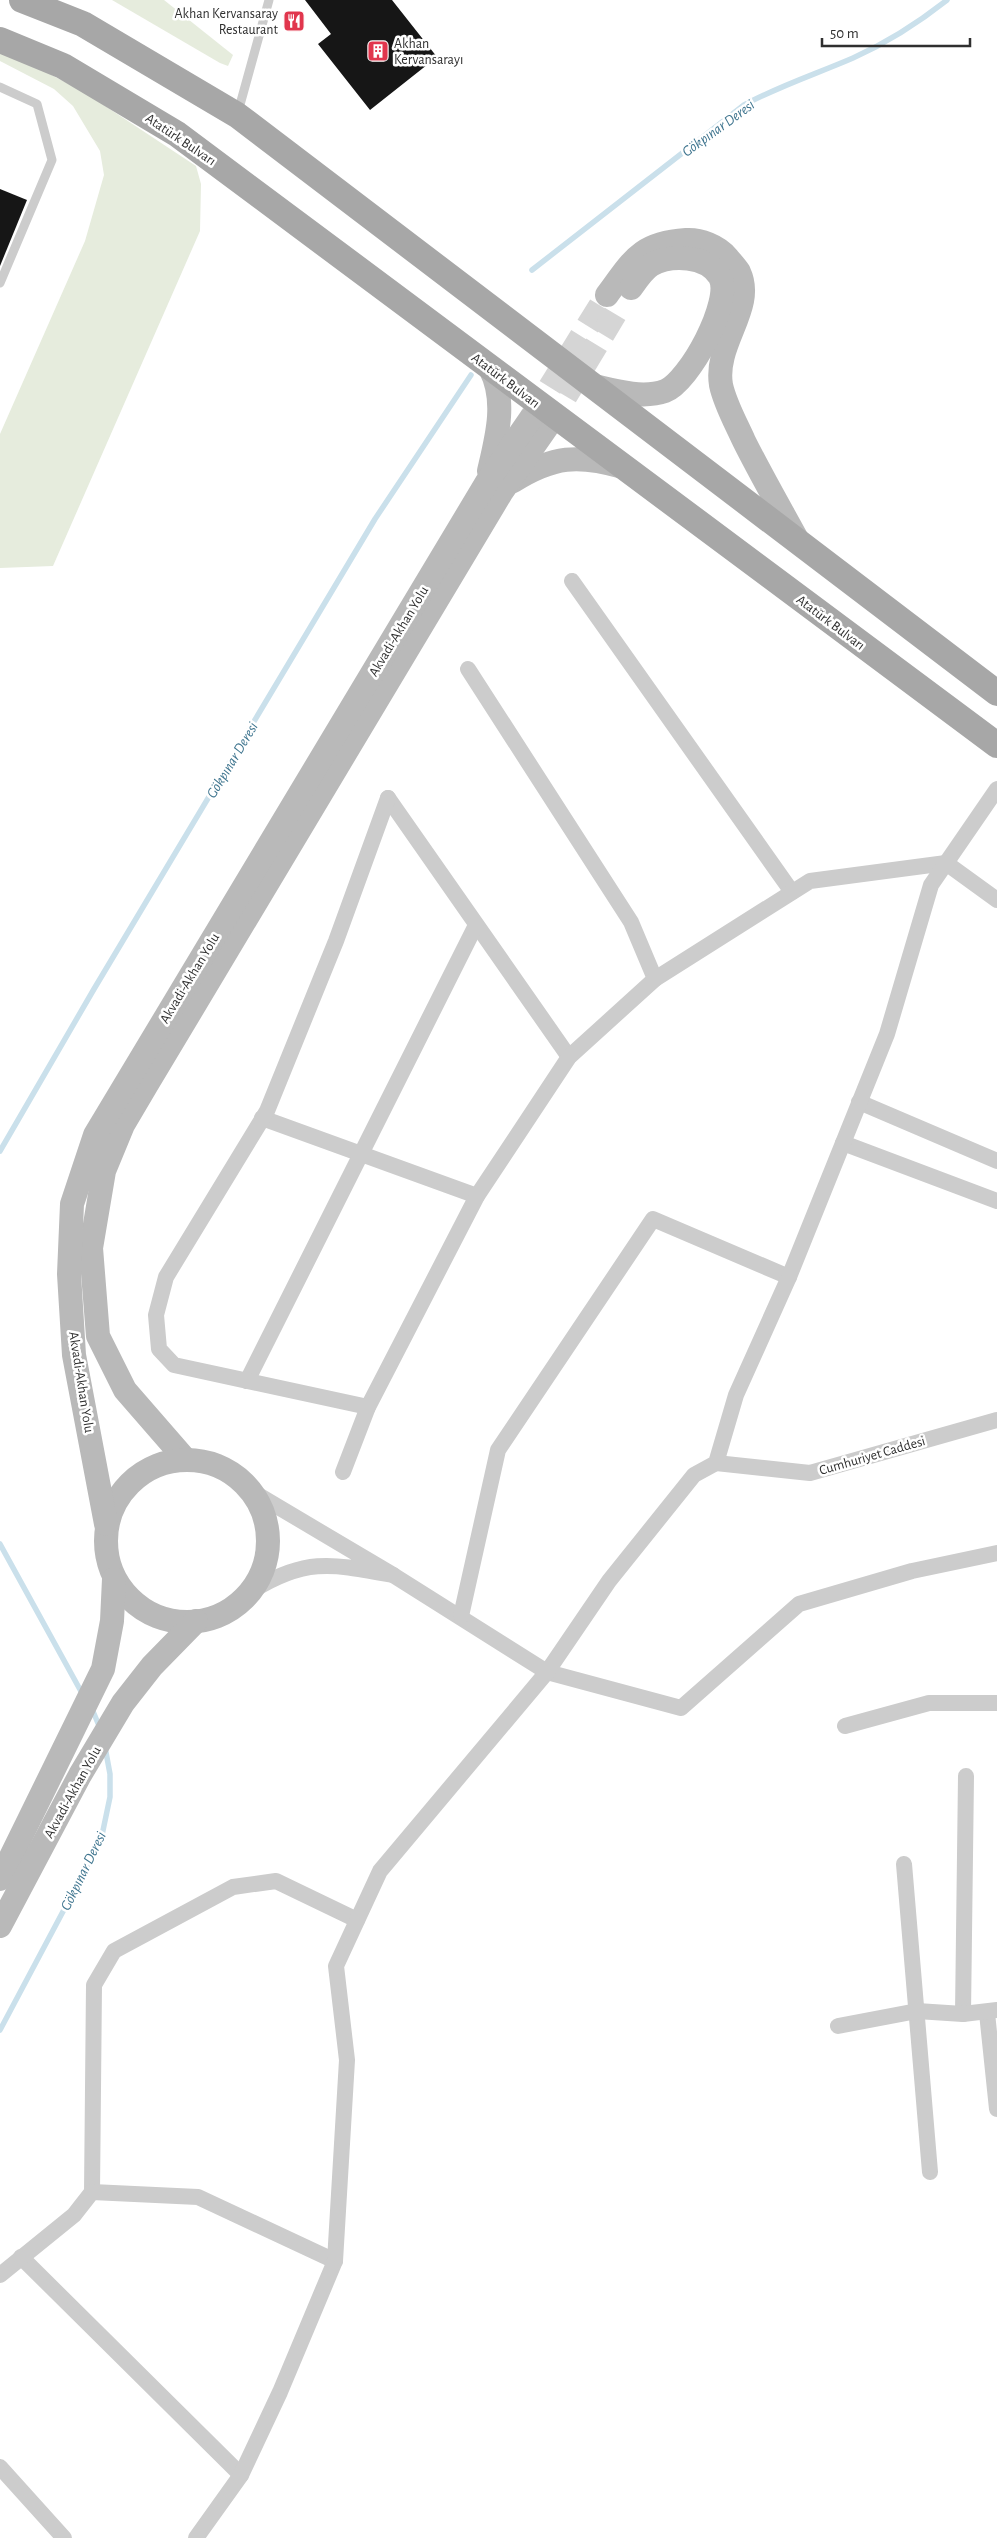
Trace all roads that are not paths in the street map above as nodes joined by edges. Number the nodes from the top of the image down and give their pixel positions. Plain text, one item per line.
1 (22, 0) edge
2 (269, 0) edge
3 (0, 40) edge
4 (0, 87) edge
5 (237, 115) junction
6 (0, 283) edge
7 (490, 368) junction
8 (592, 385) junction
9 (539, 422) tunnel mouth
10 (623, 467) junction
11 (494, 488) junction
12 (798, 541) junction
13 (572, 581) dead end
14 (468, 670) dead end
15 (997, 693) edge
16 (997, 745) edge
17 (997, 789) edge
18 (946, 863) junction
19 (792, 892) junction
20 (997, 900) edge
21 (476, 925) junction
22 (655, 979) junction
23 (569, 1057) junction
24 (859, 1102) junction
25 (262, 1118) junction
26 (843, 1143) junction
27 (360, 1153) junction
28 (997, 1161) edge
29 (477, 1196) junction
30 (997, 1201) edge
31 (789, 1277) junction
32 (247, 1381) junction
33 (368, 1407) junction
34 (997, 1420) edge
35 (185, 1459) junction
36 (716, 1463) junction
37 (343, 1472) dead end
38 (253, 1492) junction
39 (106, 1524) junction
40 (997, 1553) edge
41 (393, 1575) junction
42 (114, 1579) junction
43 (252, 1591) junction
44 (461, 1616) junction
45 (196, 1621) junction
46 (547, 1672) junction
47 (997, 1703) edge
48 (845, 1726) dead end
49 (966, 1776) dead end
50 (904, 1864) dead end
51 (0, 1879) edge
52 (357, 1920) junction
53 (0, 1926) edge
54 (917, 2011) junction
55 (992, 2011) edge
56 (962, 2014) junction
57 (838, 2026) dead end
58 (997, 2109) edge
59 (930, 2172) dead end
60 (92, 2192) junction
61 (22, 2257) junction
62 (335, 2261) junction
63 (0, 2275) edge
64 (0, 2467) edge
65 (241, 2475) junction
66 (64, 2538) edge
67 (196, 2538) edge

1 - 5 main road
2 - 5 lane
3 - 7 main road, Atatürk Bulvarı
4 - 6 lane
5 - 8 main road
7 - 10 main road, Atatürk Bulvarı
7 - 11 main road
8 - 12 main road
8 - 12 main road
9 - 11 main road
10 - 11 main road
10 - 16 main road, Atatürk Bulvarı
11 - 35 main road, Akvadi-Akhan Yolu
11 - 39 main road, Akvadi-Akhan Yolu
12 - 15 main road
13 - 19 street
14 - 22 street
17 - 18 street
18 - 19 street
18 - 20 street
18 - 24 street
19 - 22 street
21 - 23 street
21 - 25 street
21 - 27 street
22 - 23 street
23 - 29 street
24 - 26 street
24 - 28 street
25 - 27 street
25 - 32 street
26 - 30 street
26 - 31 street
27 - 29 street
27 - 32 street
29 - 33 street
31 - 36 street
31 - 44 street
32 - 33 street
33 - 37 street
34 - 36 street, Cumhuriyet Caddesi
35 - 38 main road
35 - 39 main road
36 - 46 street
38 - 41 street
38 - 43 main road
39 - 42 main road
40 - 46 street
41 - 43 street
41 - 44 street
42 - 45 main road
42 - 51 main road, Akvadi-Akhan Yolu
43 - 45 main road
44 - 46 street
45 - 53 main road, Akvadi-Akhan Yolu
46 - 52 street
47 - 48 street
49 - 56 street
50 - 54 street
52 - 60 street
52 - 62 street
54 - 56 street
54 - 57 street
54 - 59 street
55 - 56 street
55 - 58 street
60 - 61 street
60 - 62 street
61 - 63 street
61 - 65 street
62 - 65 street
64 - 66 street
65 - 67 street

